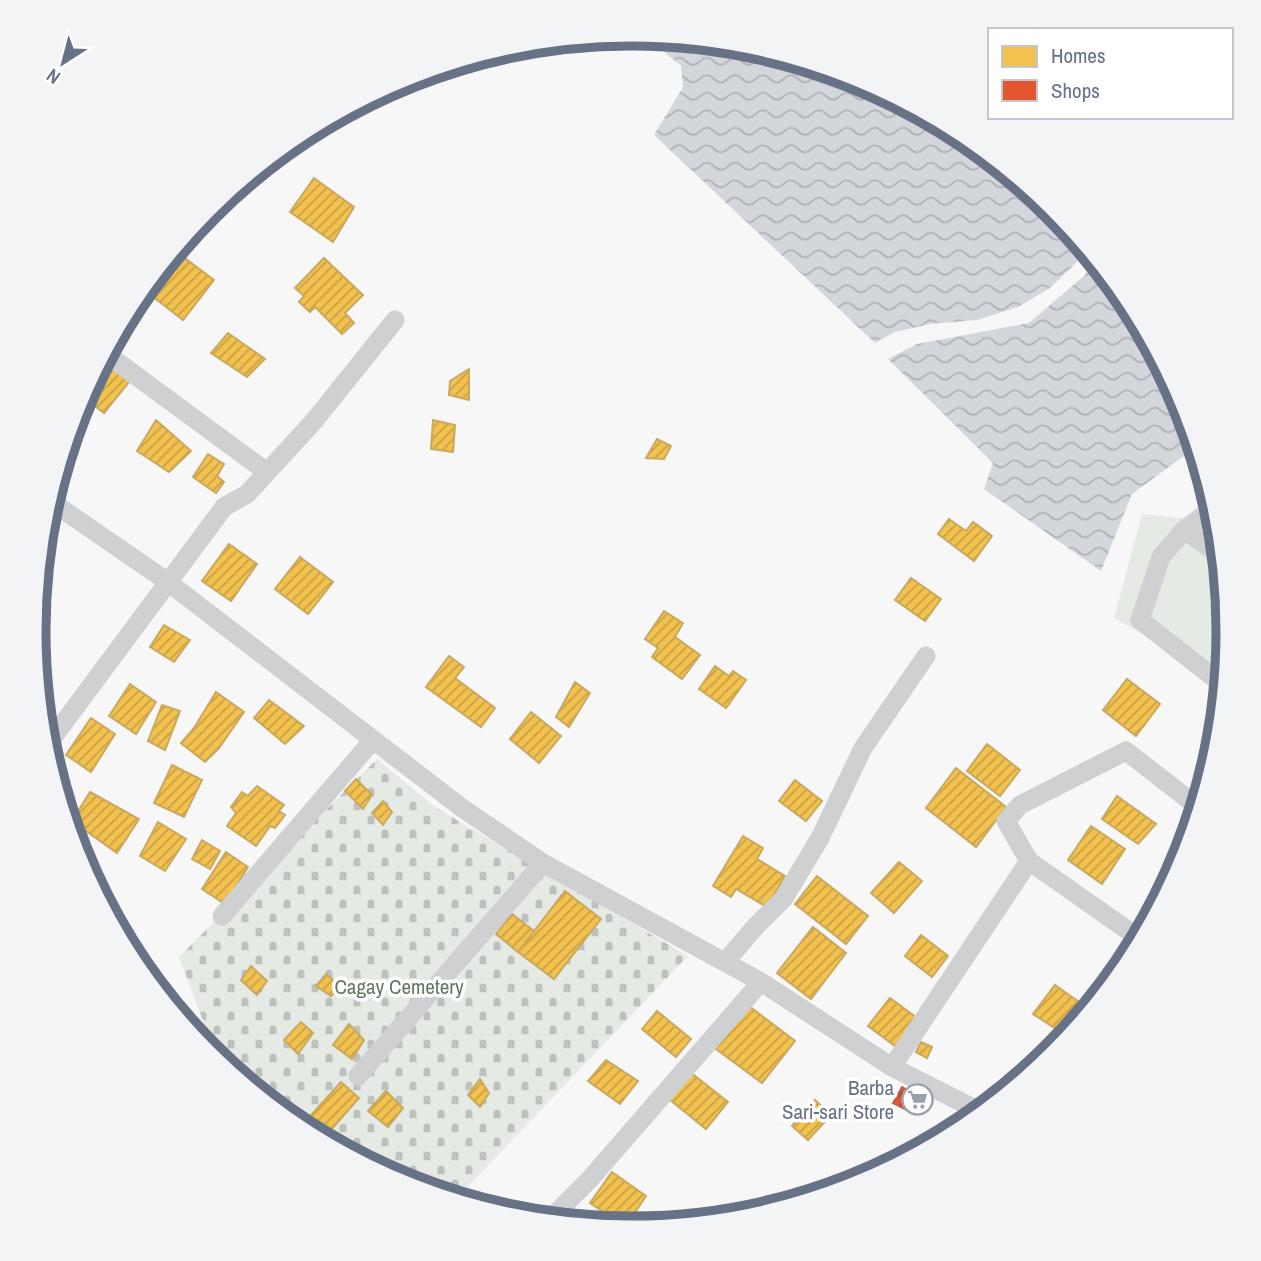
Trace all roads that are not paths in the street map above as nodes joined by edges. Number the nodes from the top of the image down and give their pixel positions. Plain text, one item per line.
1 (395, 320) dead end
2 (113, 359) edge
3 (267, 472) junction
4 (59, 507) edge
5 (1204, 515) edge
6 (1184, 530) junction
7 (1209, 547) edge
8 (168, 582) junction
9 (926, 656) dead end
10 (1213, 677) edge
11 (55, 734) edge
12 (373, 740) junction
13 (1190, 801) edge
14 (1029, 861) junction
15 (543, 863) junction
16 (222, 916) dead end
17 (1131, 933) edge
18 (725, 962) junction
19 (761, 982) junction
20 (892, 1067) junction
21 (358, 1076) dead end
22 (971, 1107) edge
23 (559, 1210) edge

1 - 3 street
2 - 3 street
3 - 8 street
4 - 8 street
5 - 6 street
6 - 7 street
6 - 10 street
8 - 11 street
8 - 12 street
9 - 18 street
12 - 15 street
12 - 16 street
13 - 14 street
14 - 17 street
14 - 20 street
15 - 18 street
15 - 21 street
18 - 19 street
19 - 20 street
19 - 23 street
20 - 22 street

